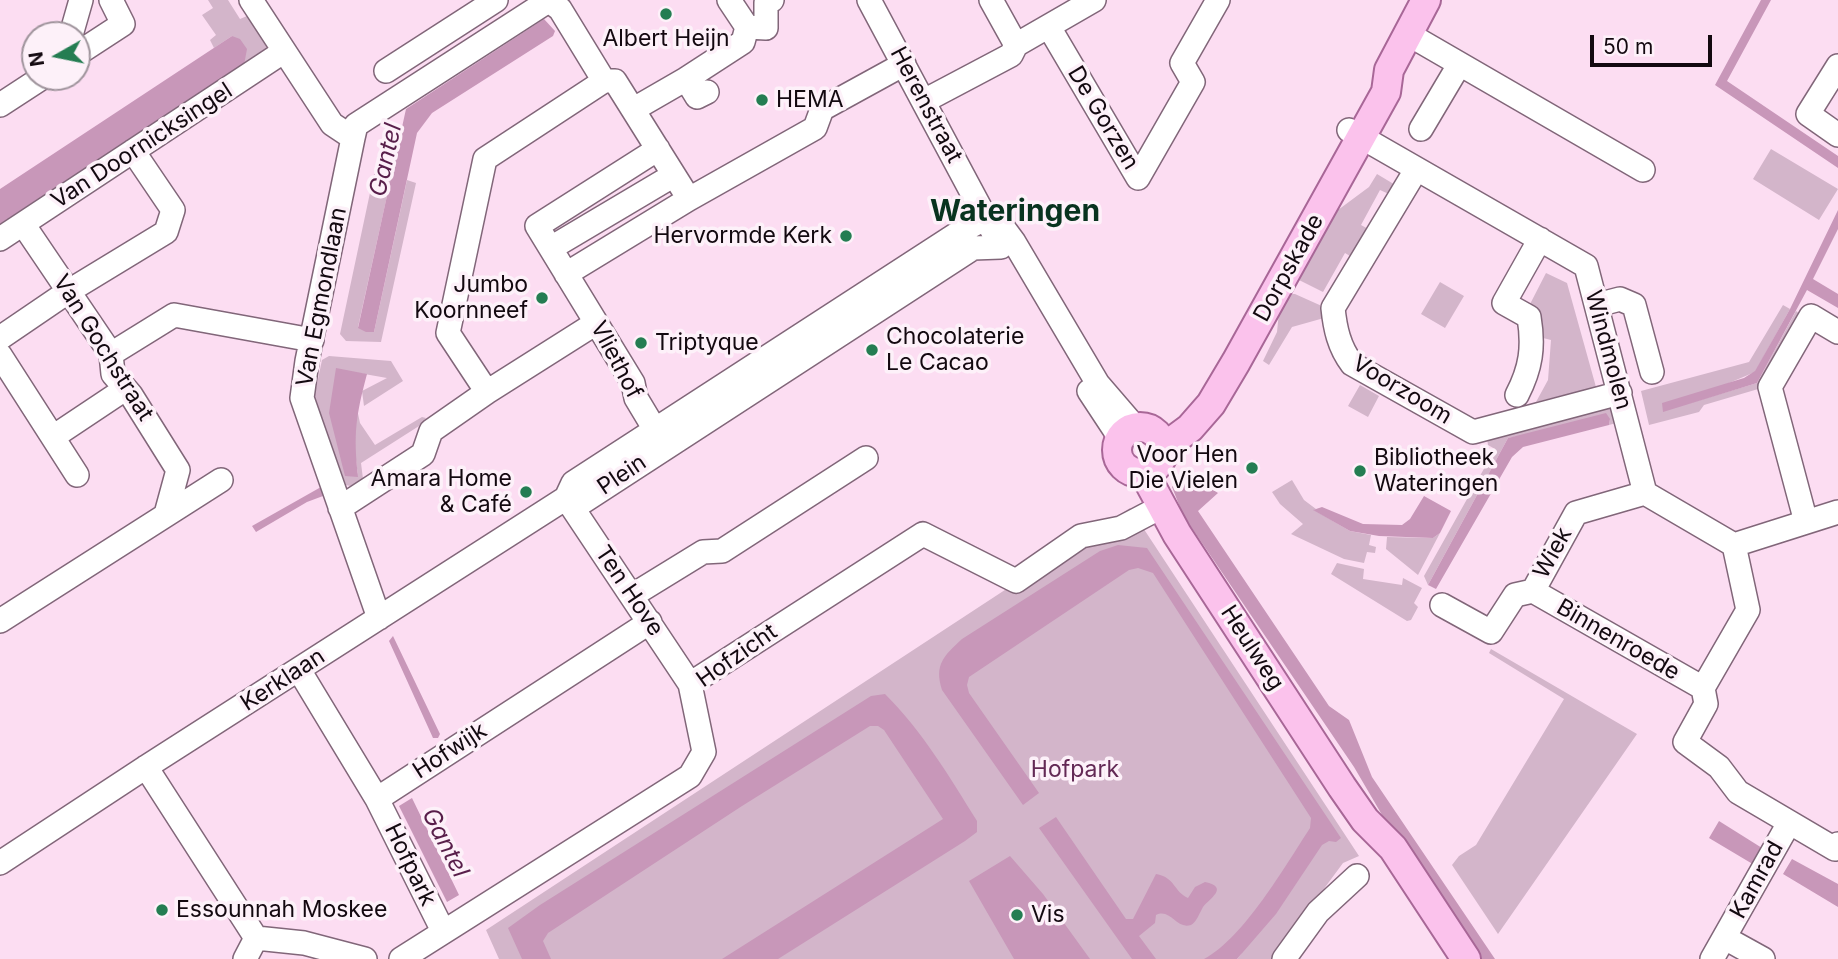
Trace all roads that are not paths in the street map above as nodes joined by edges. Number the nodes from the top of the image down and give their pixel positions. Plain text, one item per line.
1 (81, 0) edge
2 (111, 0) edge
3 (251, 0) edge
4 (496, 0) edge
5 (729, 0) edge
6 (772, 0) edge
7 (869, 0) edge
8 (991, 0) edge
9 (1094, 0) edge
10 (1218, 0) edge
11 (1426, 0) edge
12 (557, 2) edge
13 (75, 21) edge
14 (747, 27) junction
15 (1049, 27) junction
16 (1408, 34) junction
17 (91, 45) edge
18 (1016, 45) junction
19 (284, 52) junction
20 (904, 64) junction
21 (1459, 65) junction
22 (1838, 66) edge
23 (386, 71) dead end
24 (686, 79) junction
25 (604, 80) junction
26 (22, 91) edge
27 (707, 92) dead end
28 (924, 101) junction
29 (0, 105) edge
30 (634, 109) junction
31 (1421, 129) dead end
32 (1355, 134) junction
33 (1838, 135) edge
34 (353, 138) junction
35 (658, 149) junction
36 (133, 151) junction
37 (1416, 170) junction
38 (1643, 170) dead end
39 (674, 175) junction
40 (689, 199) junction
41 (986, 218) junction
42 (23, 223) junction
43 (0, 239) edge
44 (1540, 239) junction
45 (1002, 247) junction
46 (551, 248) junction
47 (950, 250) junction
48 (566, 274) junction
49 (69, 291) junction
50 (1597, 305) junction
51 (596, 323) junction
52 (1838, 332) edge
53 (0, 338) edge
54 (312, 340) junction
55 (111, 354) junction
56 (0, 355) edge
57 (1653, 372) dead end
58 (125, 389) junction
59 (486, 392) junction
60 (1620, 393) junction
61 (1517, 395) dead end
62 (52, 436) junction
63 (1143, 437) junction
64 (660, 438) junction
65 (866, 458) dead end
66 (1144, 472) junction
67 (78, 475) dead end
68 (220, 480) dead end
69 (1645, 493) junction
70 (566, 498) junction
71 (1161, 507) junction
72 (340, 508) junction
73 (1838, 512) edge
74 (166, 514) junction
75 (1806, 522) junction
76 (1734, 545) junction
77 (1533, 591) junction
78 (633, 595) junction
79 (1443, 605) dead end
80 (379, 618) junction
81 (0, 621) edge
82 (650, 621) junction
83 (299, 670) junction
84 (690, 684) junction
85 (1703, 688) junction
86 (146, 767) junction
87 (377, 799) junction
88 (1365, 820) junction
89 (1790, 823) junction
90 (1836, 846) edge
91 (0, 863) edge
92 (1357, 876) dead end
93 (443, 931) junction
94 (1725, 937) junction
95 (256, 938) junction
96 (309, 951) edge
97 (245, 959) edge
98 (365, 959) edge
99 (401, 959) edge
100 (1284, 959) edge
101 (1450, 959) edge
102 (1466, 959) edge
103 (1712, 959) edge
104 (1763, 959) edge

1 - 13 street
2 - 17 street
3 - 19 street
4 - 23 street
5 - 14 street
6 - 14 street
7 - 20 street, Herenstraat
8 - 18 street
9 - 15 street
10 - 15 street, De Gorzen
11 - 16 main road, Dorpskade
12 - 25 street
12 - 34 street
14 - 24 street
15 - 18 street
16 - 21 street
16 - 32 main road, Dorpskade
18 - 28 street
19 - 34 street
19 - 36 street, Van Doornicksingel
20 - 28 street, Herenstraat
20 - 40 street
21 - 31 street
21 - 38 street
22 - 33 street
24 - 27 street
24 - 30 street
25 - 30 street
25 - 59 street
26 - 29 street
28 - 41 street, Herenstraat
30 - 35 street
32 - 37 street, Windmolen
32 - 63 main road, Dorpskade
34 - 54 street, Van Egmondlaan
35 - 39 street
35 - 46 street, Vliethof
36 - 42 street, Van Doornicksingel
36 - 49 street
37 - 44 street, Windmolen
37 - 60 street, Voorzoom
39 - 40 street
39 - 46 street
40 - 48 street
41 - 45 street, Herenstraat
41 - 47 street, Plein
41 - 63 street
42 - 43 street, Van Doornicksingel
42 - 49 street, Van Gochstraat
44 - 50 street, Windmolen
44 - 61 street
45 - 47 street, Plein
45 - 63 street
46 - 48 street, Vliethof
47 - 64 street, Plein
48 - 51 street, Vliethof
49 - 53 street
49 - 55 street, Van Gochstraat
50 - 57 street
50 - 60 street, Windmolen
51 - 59 street
51 - 64 street, Vliethof
52 - 75 street
54 - 55 street
54 - 72 street, Van Egmondlaan
55 - 58 street, Van Gochstraat
56 - 62 street
58 - 62 street
58 - 74 street, Van Gochstraat
59 - 72 street
60 - 69 street, Windmolen
62 - 67 street
63 - 66 main road, Dorpskade
63 - 66 main road
64 - 70 street, Plein
65 - 78 street
66 - 71 main road, Heulweg
68 - 74 street
69 - 76 street
69 - 77 street, Wiek
70 - 78 street, Ten Hove
70 - 80 street, Kerklaan
71 - 84 street, Hofzicht
71 - 88 main road, Heulweg
72 - 80 street, Van Egmondlaan
73 - 75 street
74 - 81 street
75 - 76 street
76 - 85 street
77 - 79 street, Wiek
77 - 85 street, Binnenroede
78 - 82 street, Ten Hove
80 - 83 street, Kerklaan
82 - 84 street, Ten Hove
82 - 87 street, Hofwijk
83 - 86 street, Kerklaan
83 - 87 street
84 - 93 street, Hofzicht
85 - 89 street
86 - 91 street, Kerklaan
86 - 95 street
87 - 93 street, Hofpark
88 - 101 main road, Heulweg
88 - 102 main road, Heulweg
89 - 90 street
89 - 94 street, Kamrad
92 - 100 street
93 - 99 street, Hofzicht
94 - 103 street, Kamrad
94 - 104 street, Kamrad
95 - 96 street
95 - 97 street
96 - 98 street

